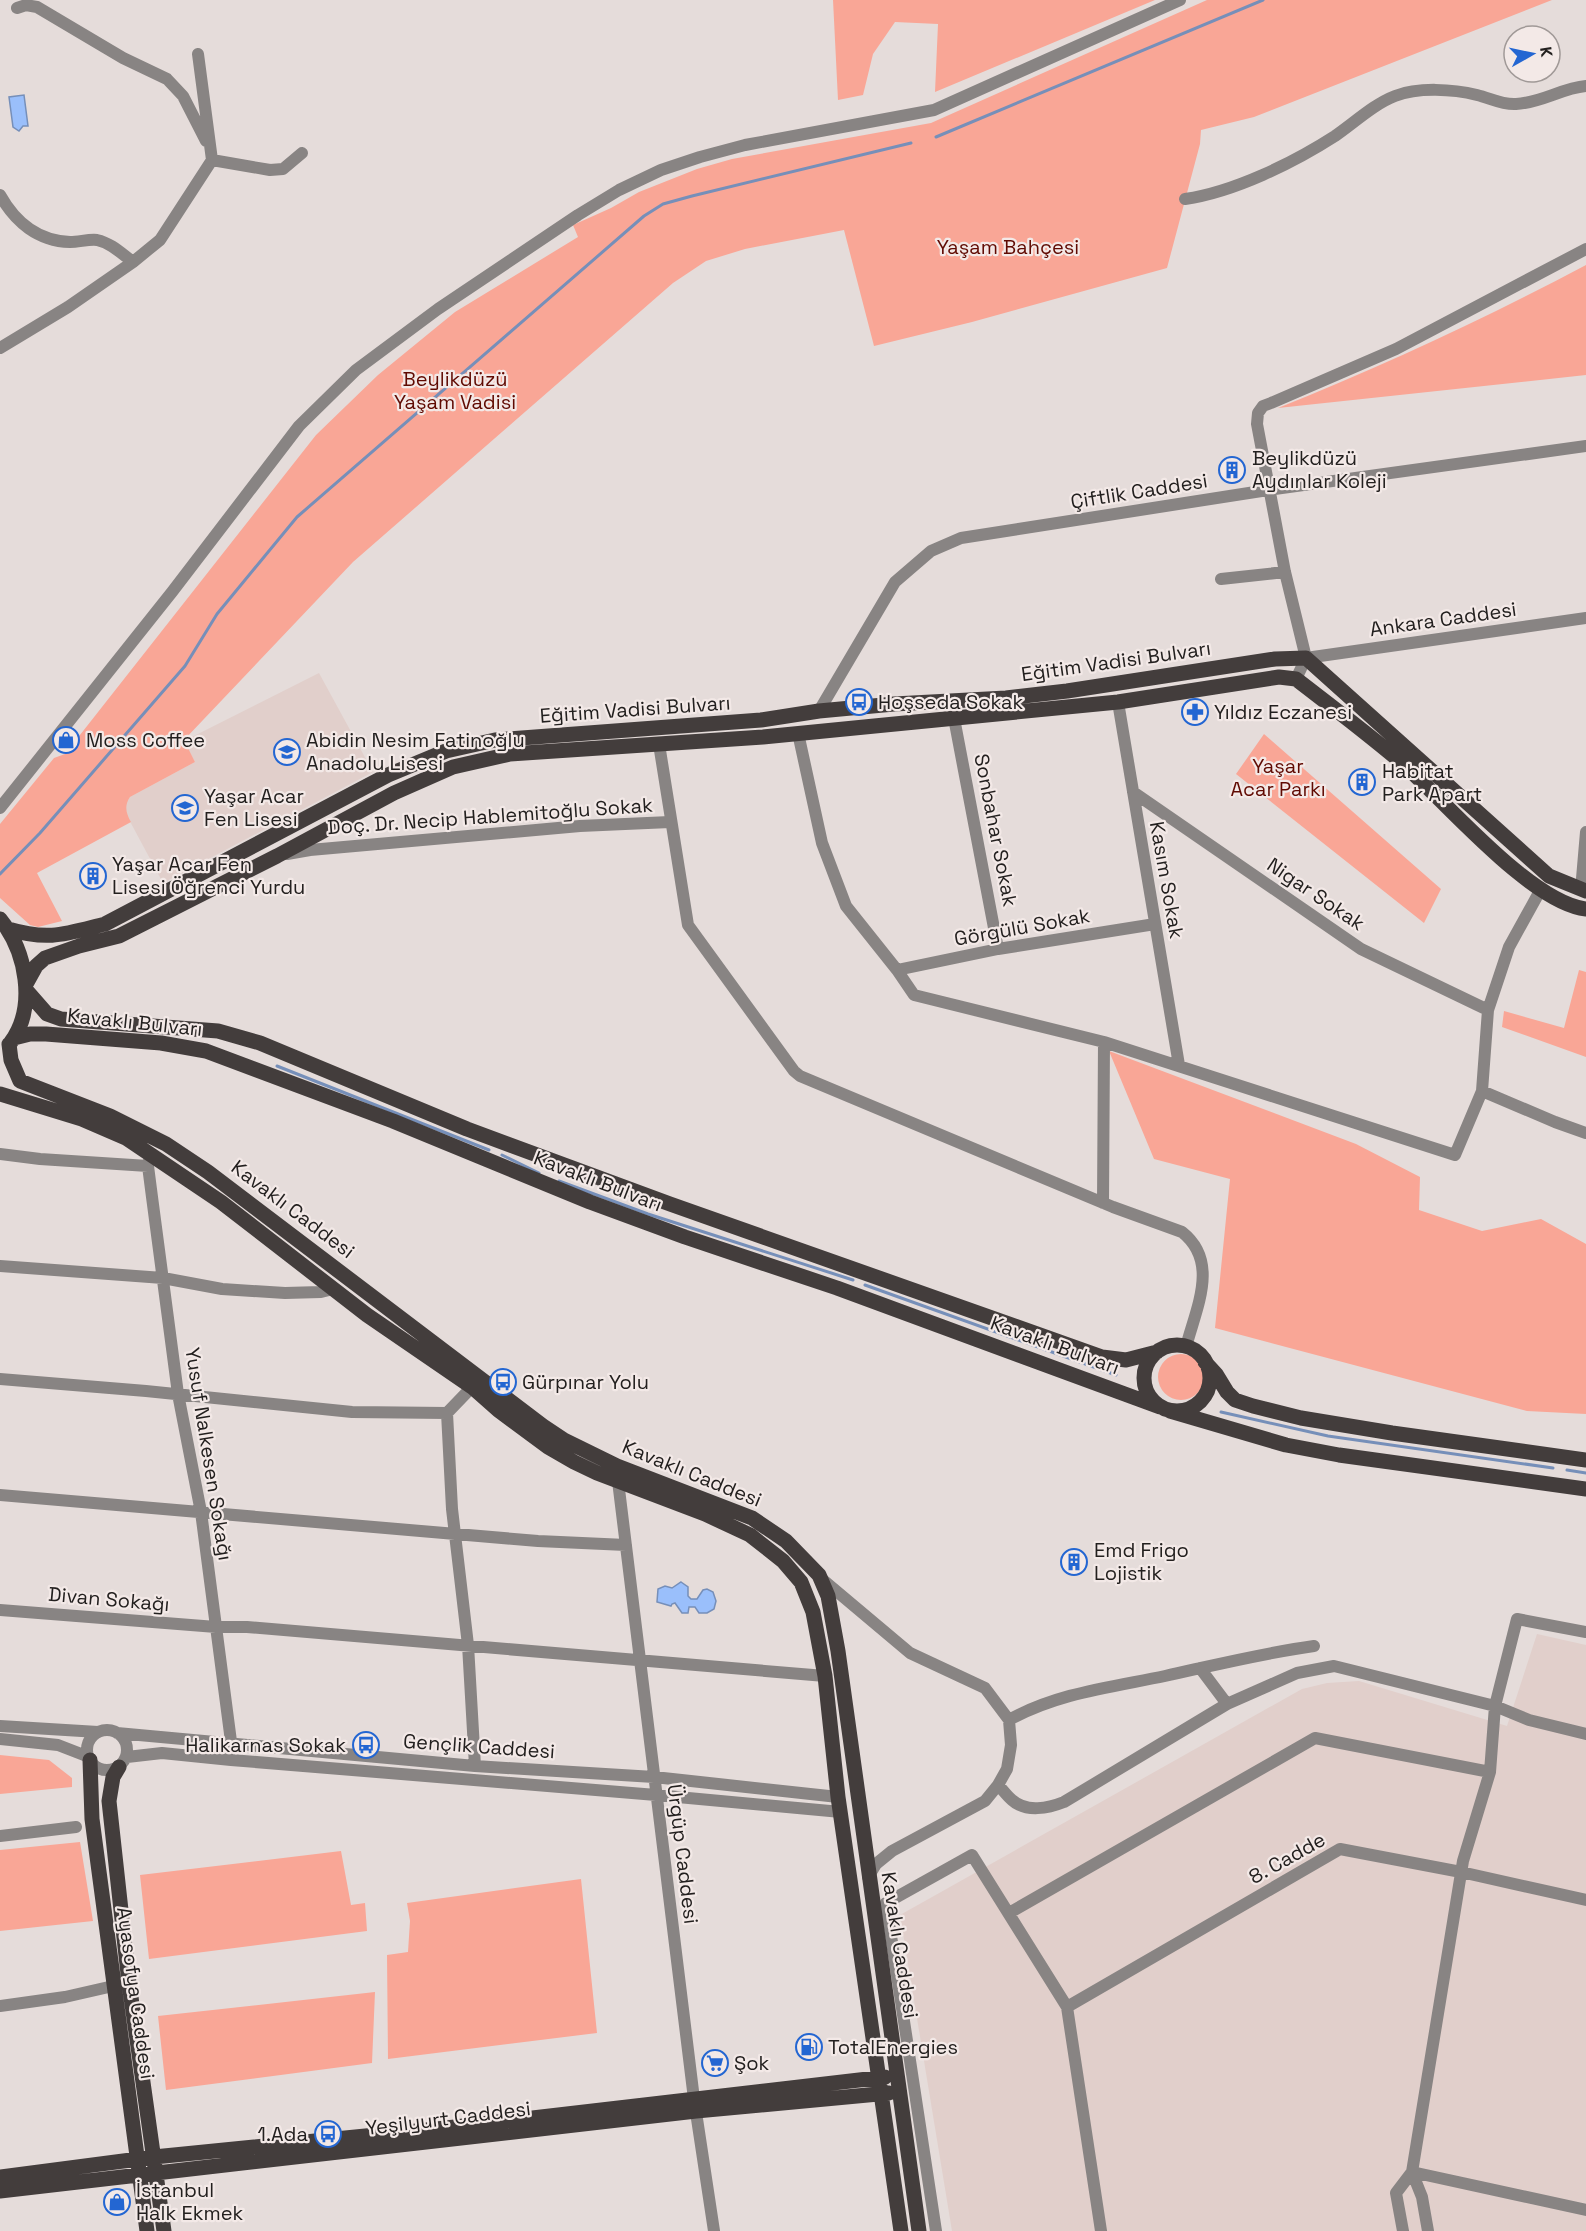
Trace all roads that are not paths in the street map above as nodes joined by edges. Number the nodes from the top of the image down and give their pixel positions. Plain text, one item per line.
1 (1180, 0) edge
2 (17, 8) dead end
3 (198, 54) dead end
4 (1586, 86) edge
5 (302, 153) dead end
6 (212, 155) junction
7 (0, 195) edge
8 (1185, 200) dead end
9 (1586, 249) edge
10 (133, 262) junction
11 (0, 348) edge
12 (1586, 446) edge
13 (1268, 490) junction
14 (1285, 572) junction
15 (1221, 579) dead end
16 (1586, 618) edge
17 (1306, 658) junction
18 (1296, 679) junction
19 (1118, 702) junction
20 (819, 711) junction
21 (796, 715) junction
22 (954, 718) junction
23 (798, 733) junction
24 (659, 744) junction
25 (1133, 792) junction
26 (0, 808) edge
27 (670, 822) junction
28 (1586, 832) edge
29 (277, 856) junction
30 (1545, 882) junction
31 (1583, 891) edge
32 (1586, 909) edge
33 (4, 924) edge
34 (1155, 924) junction
35 (998, 949) junction
36 (897, 970) junction
37 (26, 987) junction
38 (1488, 1010) junction
39 (1104, 1042) junction
40 (8, 1046) edge
41 (1179, 1065) junction
42 (1482, 1091) junction
43 (0, 1094) edge
44 (1586, 1133) edge
45 (0, 1154) edge
46 (149, 1160) junction
47 (1103, 1203) junction
48 (0, 1266) edge
49 (163, 1278) junction
50 (333, 1289) junction
51 (1186, 1347) junction
52 (1157, 1352) junction
53 (1205, 1362) junction
54 (0, 1379) edge
55 (472, 1387) junction
56 (178, 1394) junction
57 (1165, 1409) junction
58 (447, 1413) junction
59 (1586, 1460) edge
60 (618, 1481) junction
61 (1586, 1489) edge
62 (0, 1495) edge
63 (201, 1512) junction
64 (455, 1534) junction
65 (626, 1545) junction
66 (819, 1575) junction
67 (0, 1610) edge
68 (216, 1627) junction
69 (1586, 1632) edge
70 (468, 1645) junction
71 (1314, 1646) dead end
72 (640, 1660) junction
73 (1200, 1668) junction
74 (825, 1676) junction
75 (1227, 1704) junction
76 (1495, 1706) junction
77 (1009, 1720) junction
78 (0, 1726) edge
79 (98, 1732) junction
80 (117, 1733) junction
81 (1586, 1734) edge
82 (0, 1739) edge
83 (232, 1743) junction
84 (90, 1759) junction
85 (231, 1760) junction
86 (123, 1762) junction
87 (475, 1766) junction
88 (1490, 1772) junction
89 (654, 1777) junction
90 (998, 1785) junction
91 (656, 1795) junction
92 (840, 1805) junction
93 (76, 1827) dead end
94 (0, 1836) edge
95 (1461, 1872) junction
96 (868, 1877) junction
97 (1586, 1900) edge
98 (1009, 1913) junction
99 (129, 1983) junction
100 (113, 1985) junction
101 (0, 2006) edge
102 (1066, 2007) junction
103 (878, 2078) junction
104 (900, 2084) junction
105 (880, 2094) junction
106 (695, 2105) junction
107 (155, 2164) junction
108 (138, 2166) junction
109 (1412, 2172) junction
110 (0, 2177) edge
111 (0, 2191) edge
112 (1586, 2210) edge
113 (147, 2231) edge
114 (165, 2231) edge
115 (714, 2231) edge
116 (901, 2231) edge
117 (919, 2231) edge
118 (936, 2231) edge
119 (1101, 2231) edge
120 (1403, 2231) edge
121 (1428, 2231) edge

1 - 26 street
2 - 6 street
3 - 6 street
4 - 8 street
5 - 6 street
6 - 10 street
7 - 10 street
9 - 13 street
10 - 11 street
12 - 13 street, Çiftlik Caddesi
13 - 14 street
13 - 20 street, Çiftlik Caddesi
14 - 15 street
14 - 17 street
16 - 17 street, Ankara Caddesi
17 - 18 street
17 - 20 main road, Eğitim Vadisi Bulvarı
17 - 30 main road
18 - 19 main road, Eğitim Vadisi Bulvarı
18 - 30 main road
19 - 22 main road, Eğitim Vadisi Bulvarı
19 - 25 street, Kasım Sokak
20 - 21 main road, Eğitim Vadisi Bulvarı
21 - 23 main road
21 - 33 main road, Eğitim Vadisi Bulvarı
22 - 23 main road, Eğitim Vadisi Bulvarı
22 - 35 street, Sonbahar Sokak
23 - 24 main road, Eğitim Vadisi Bulvarı
23 - 36 street
24 - 27 street
24 - 29 main road, Eğitim Vadisi Bulvarı
25 - 34 street, Kasım Sokak
25 - 38 street, Nigar Sokak
27 - 29 street, Doç. Dr. Necip Hablemitoğlu Sokak
27 - 47 street
28 - 31 street
29 - 37 main road, Eğitim Vadisi Bulvarı
30 - 31 main road
30 - 32 main road
30 - 38 street
33 - 37 main road
34 - 35 street, Görgülü Sokak
34 - 41 street, Kasım Sokak
35 - 36 street, Görgülü Sokak
36 - 39 street
37 - 40 main road
37 - 52 main road, Kavaklı Bulvarı
38 - 42 street
39 - 41 street
39 - 47 street
40 - 57 main road, Kavaklı Bulvarı
40 - 66 main road, Kavaklı Caddesi
41 - 42 street
42 - 44 street
43 - 46 main road, Kavaklı Caddesi
45 - 46 street
46 - 49 street, Yusuf Nalkesen Sokağı
46 - 50 main road, Kavaklı Caddesi
47 - 51 street
48 - 49 street
49 - 50 street
49 - 56 street, Yusuf Nalkesen Sokağı
50 - 55 main road, Kavaklı Caddesi
51 - 52 main road, Kavaklı Bulvarı
51 - 53 main road
52 - 57 main road, Kavaklı Bulvarı
53 - 57 main road
53 - 59 main road
54 - 56 street
55 - 58 street
55 - 60 main road, Kavaklı Caddesi
56 - 58 street
56 - 63 street, Yusuf Nalkesen Sokağı
57 - 61 main road, Kavaklı Bulvarı
58 - 64 street
60 - 65 street, Ürgüp Caddesi
60 - 74 main road, Kavaklı Caddesi
62 - 63 street
63 - 64 street
63 - 68 street, Yusuf Nalkesen Sokağı
64 - 65 street
64 - 70 street
65 - 72 street, Ürgüp Caddesi
66 - 77 street
66 - 96 main road, Kavaklı Caddesi
67 - 68 street, Divan Sokağı
68 - 70 street, Divan Sokağı
68 - 83 street, Yusuf Nalkesen Sokağı
69 - 76 street
70 - 72 street, Divan Sokağı
70 - 87 street
71 - 73 street
72 - 74 street, Divan Sokağı
72 - 89 street, Ürgüp Caddesi
73 - 75 street
73 - 77 street
74 - 92 main road, Kavaklı Caddesi
75 - 76 street
75 - 90 street
76 - 81 street
76 - 88 street
77 - 90 street
78 - 79 street
79 - 80 street
79 - 84 street
80 - 83 street, Gençlik Caddesi
80 - 86 street
82 - 84 street
83 - 85 street, Yusuf Nalkesen Sokağı
83 - 87 street, Gençlik Caddesi
84 - 86 street
84 - 100 main road, Ayasofya Caddesi
85 - 86 street, Gençlik Caddesi
85 - 91 street, Gençlik Caddesi
86 - 99 main road, Ayasofya Caddesi
87 - 89 street, Gençlik Caddesi
88 - 95 street
88 - 98 street
89 - 91 street, Ürgüp Caddesi
89 - 92 street, Gençlik Caddesi
90 - 96 street
91 - 92 street, Gençlik Caddesi
91 - 106 street, Ürgüp Caddesi
92 - 103 main road, Kavaklı Caddesi
93 - 94 street
95 - 97 street, 8. Cadde
95 - 102 street, 8. Cadde
95 - 109 street
96 - 104 main road, Kavaklı Caddesi
98 - 102 street
98 - 118 street
99 - 100 street
99 - 107 main road, Ayasofya Caddesi
100 - 101 street
100 - 108 main road, Ayasofya Caddesi
102 - 119 street
103 - 104 main road, Yeşilyurt Caddesi
103 - 105 main road, Kavaklı Caddesi
103 - 106 main road, Yeşilyurt Caddesi
104 - 105 main road, Yeşilyurt Caddesi
104 - 117 main road, Kavaklı Caddesi
105 - 106 main road, Yeşilyurt Caddesi
105 - 116 main road, Kavaklı Caddesi
106 - 107 main road, Yeşilyurt Caddesi
106 - 115 street, Ürgüp Caddesi
107 - 108 main road, Yeşilyurt Caddesi
107 - 114 main road, Ayasofya Caddesi
108 - 110 main road, Yeşilyurt Caddesi
108 - 111 main road, Yeşilyurt Caddesi
108 - 113 main road, Ayasofya Caddesi
109 - 112 street
109 - 120 street
109 - 121 street

